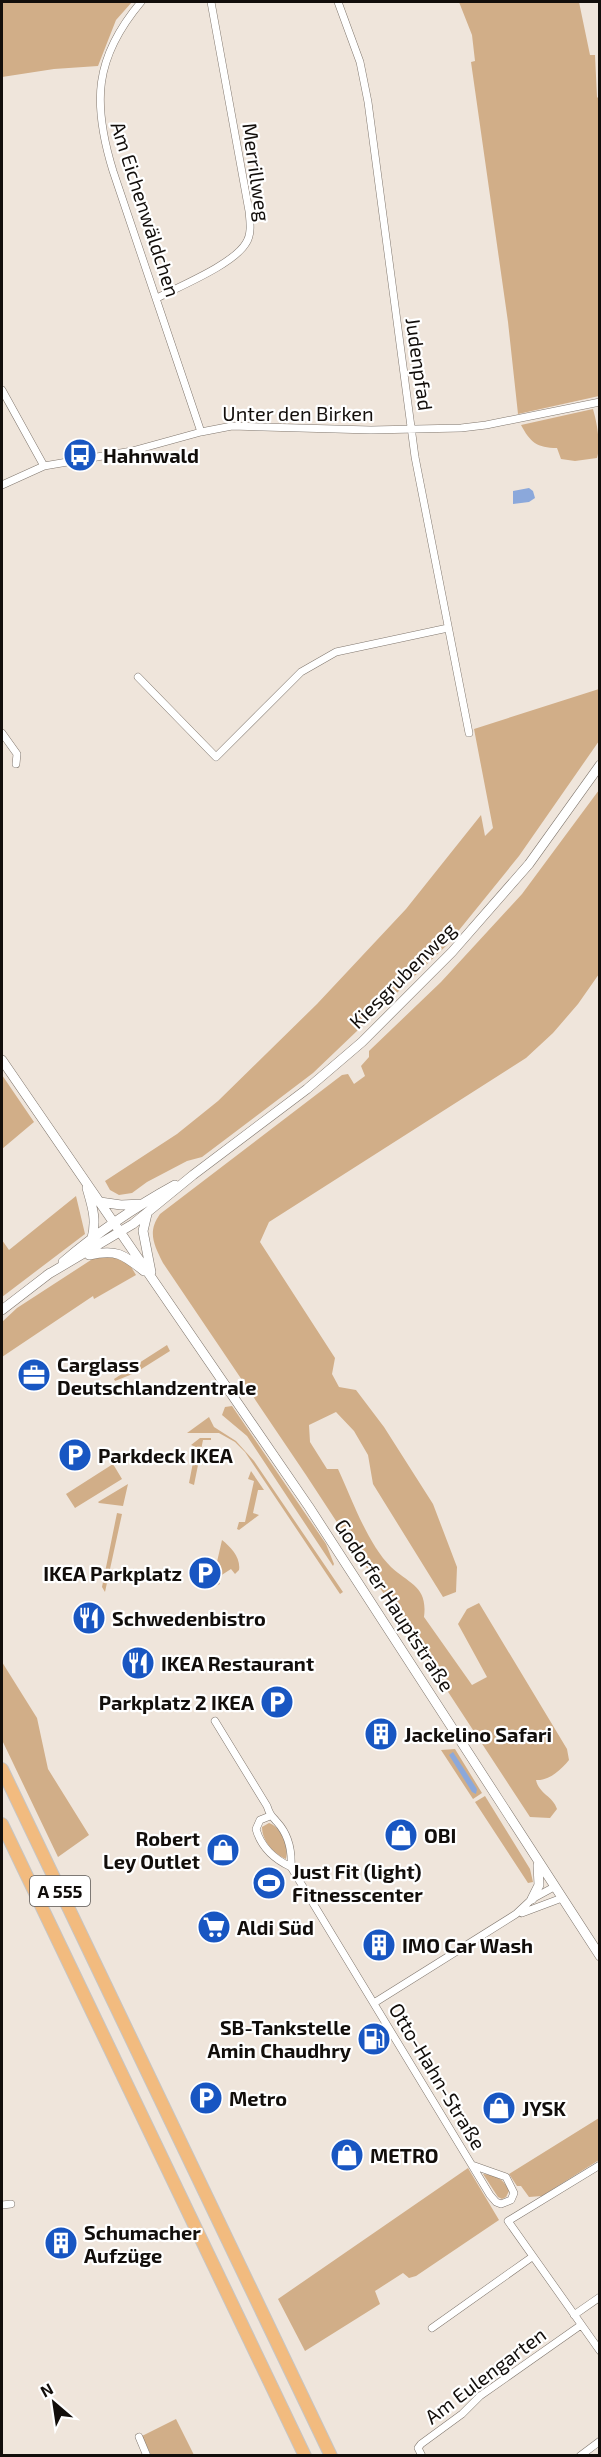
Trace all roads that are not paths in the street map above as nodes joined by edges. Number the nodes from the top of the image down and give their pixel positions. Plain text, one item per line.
1 (141, 2) edge
2 (211, 2) edge
3 (338, 2) edge
4 (157, 298) junction
5 (2, 390) edge
6 (600, 402) edge
7 (412, 428) junction
8 (201, 432) junction
9 (44, 466) junction
10 (2, 485) edge
11 (448, 628) junction
12 (138, 677) dead end
13 (2, 733) edge
14 (469, 733) dead end
15 (16, 764) dead end
16 (600, 765) edge
17 (2, 1060) edge
18 (193, 1175) junction
19 (84, 1180) junction
20 (100, 1202) junction
21 (142, 1203) junction
22 (147, 1214) junction
23 (115, 1222) junction
24 (121, 1232) junction
25 (92, 1238) junction
26 (82, 1256) junction
27 (47, 1275) junction
28 (152, 1277) junction
29 (2, 1310) edge
30 (217, 1724) dead end
31 (2, 1769) edge
32 (270, 1816) junction
33 (2, 1824) edge
34 (538, 1863) junction
35 (291, 1867) junction
36 (554, 1887) junction
37 (562, 1898) junction
38 (532, 1899) junction
39 (516, 1914) junction
40 (600, 1956) edge
41 (374, 2003) junction
42 (472, 2165) junction
43 (600, 2165) edge
44 (11, 2204) dead end
45 (2, 2205) edge
46 (532, 2257) junction
47 (600, 2297) edge
48 (574, 2315) junction
49 (581, 2325) junction
50 (432, 2328) dead end
51 (600, 2351) edge
52 (139, 2437) dead end
53 (600, 2441) edge
54 (147, 2456) edge
55 (304, 2456) edge
56 (331, 2456) edge
57 (422, 2456) edge
58 (580, 2456) edge

1 - 4 street, Am Eichenwäldchen
2 - 4 street, Merrillweg
3 - 7 street, Judenpfad
4 - 8 street, Am Eichenwäldchen
5 - 9 street
6 - 7 street, Unter den Birken
7 - 8 street, Unter den Birken
7 - 11 street, Judenpfad
8 - 9 street, Unter den Birken
9 - 10 street, Unter den Birken
11 - 12 street
11 - 14 street, Judenpfad
13 - 15 street
16 - 18 main road, Kiesgrubenweg
17 - 19 main road
18 - 21 main road, Kiesgrubenweg
18 - 22 main road, Kiesgrubenweg
19 - 20 main road, Godorfer Hauptstraße
19 - 25 main road
20 - 21 main road
20 - 23 main road, Godorfer Hauptstraße
21 - 23 main road, Kiesgrubenweg
22 - 24 main road, Kiesgrubenweg
22 - 28 main road
23 - 24 main road, Godorfer Hauptstraße
23 - 25 main road, Kiesgrubenweg
24 - 26 main road, Kiesgrubenweg
24 - 28 main road, Godorfer Hauptstraße
25 - 27 main road, Kiesgrubenweg
26 - 27 main road, Kiesgrubenweg
26 - 28 main road, Godorfer Hauptstraße
27 - 29 main road, Kiesgrubenweg
28 - 34 main road, Godorfer Hauptstraße
30 - 32 street, Otto-Hahn-Straße
31 - 56 highway, A 555
32 - 35 street, Otto-Hahn-Straße
32 - 35 street, Otto-Hahn-Straße
33 - 55 highway, A 555
34 - 36 main road, Godorfer Hauptstraße
34 - 38 main road
35 - 41 street, Otto-Hahn-Straße
36 - 37 main road, Godorfer Hauptstraße
36 - 38 street, Otto-Hahn-Straße
37 - 39 street, Otto-Hahn-Straße
37 - 40 main road, Godorfer Hauptstraße
38 - 39 street, Otto-Hahn-Straße
39 - 41 street, Otto-Hahn-Straße
41 - 42 street, Otto-Hahn-Straße
42 - 42 street, Otto-Hahn-Straße
43 - 46 street
44 - 45 street
46 - 48 street
46 - 50 street
47 - 48 street
48 - 49 street
49 - 51 street
49 - 57 street, Am Eulengarten
52 - 54 street
53 - 58 street

